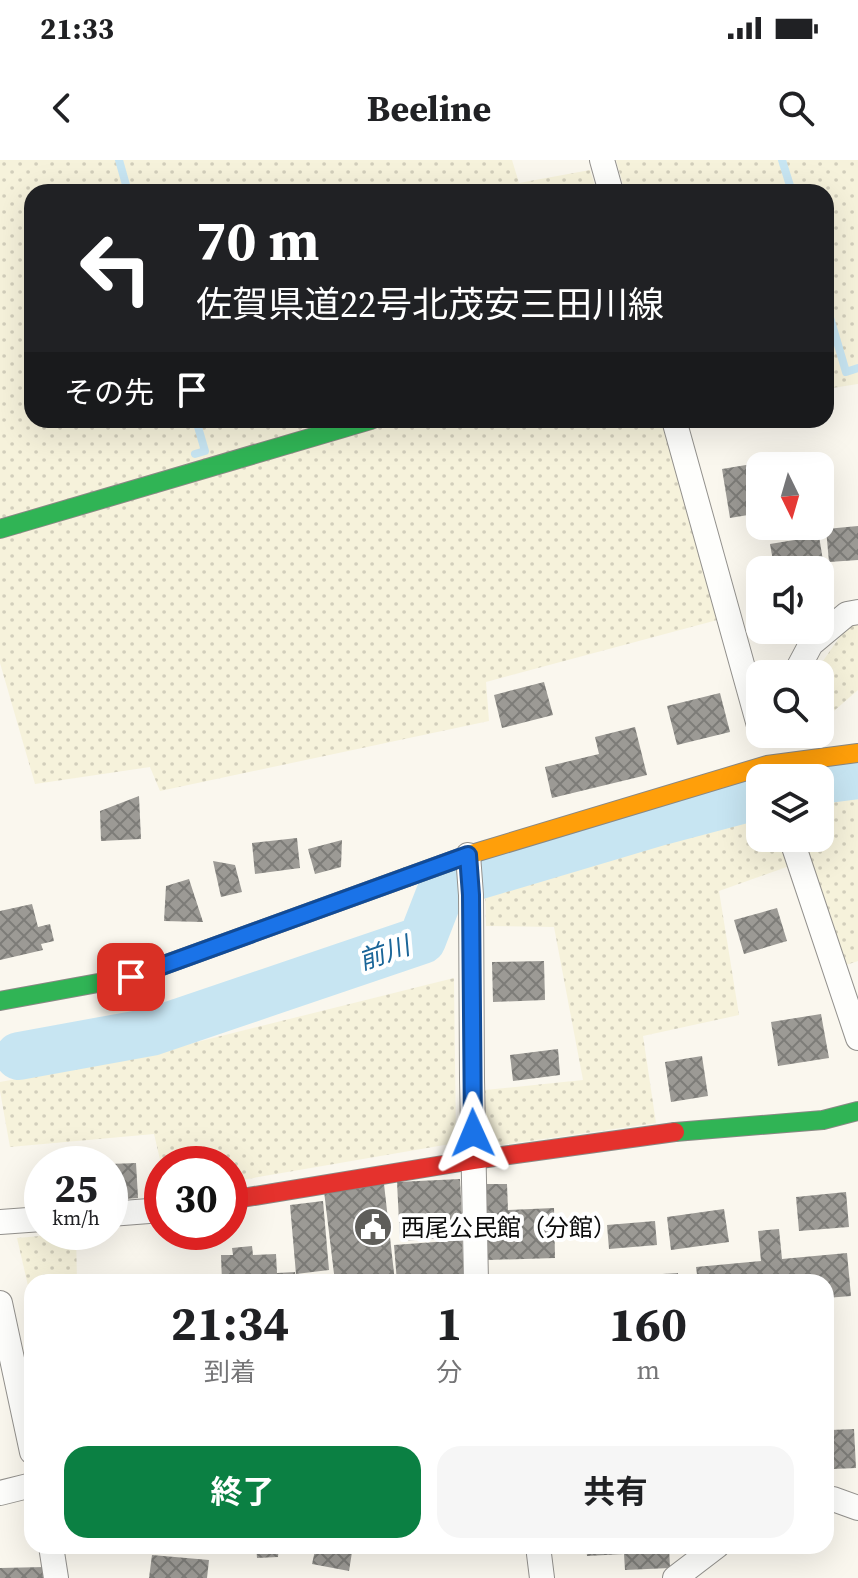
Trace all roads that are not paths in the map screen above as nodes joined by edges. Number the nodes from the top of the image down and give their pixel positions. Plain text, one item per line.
1 (602, 160) edge
2 (609, 184) edge
3 (344, 428) edge
4 (676, 428) edge
5 (0, 529) edge
6 (858, 612) edge
7 (802, 660) edge
8 (746, 678) edge
9 (858, 753) edge
10 (806, 764) edge
11 (746, 778) edge
12 (796, 852) edge
13 (468, 855) junction
14 (0, 1001) edge
15 (858, 1038) edge
16 (858, 1111) edge
17 (473, 1160) junction
18 (248, 1197) edge
19 (24, 1220) edge
20 (0, 1222) edge
21 (476, 1274) edge
22 (0, 1303) edge
23 (24, 1415) edge
24 (24, 1487) edge
25 (0, 1493) edge
26 (834, 1499) edge
27 (858, 1508) edge
28 (52, 1554) edge
29 (539, 1554) edge
30 (706, 1554) edge
31 (56, 1578) edge
32 (542, 1578) edge
33 (675, 1578) edge

1 - 2 street
3 - 5 street
4 - 8 street
6 - 7 street
9 - 10 street
11 - 13 street
12 - 15 street
13 - 14 street
13 - 17 street
16 - 17 street
17 - 18 street
17 - 21 street
19 - 20 street
22 - 23 street
24 - 25 street
26 - 27 street
28 - 31 street
29 - 32 street
30 - 33 street

